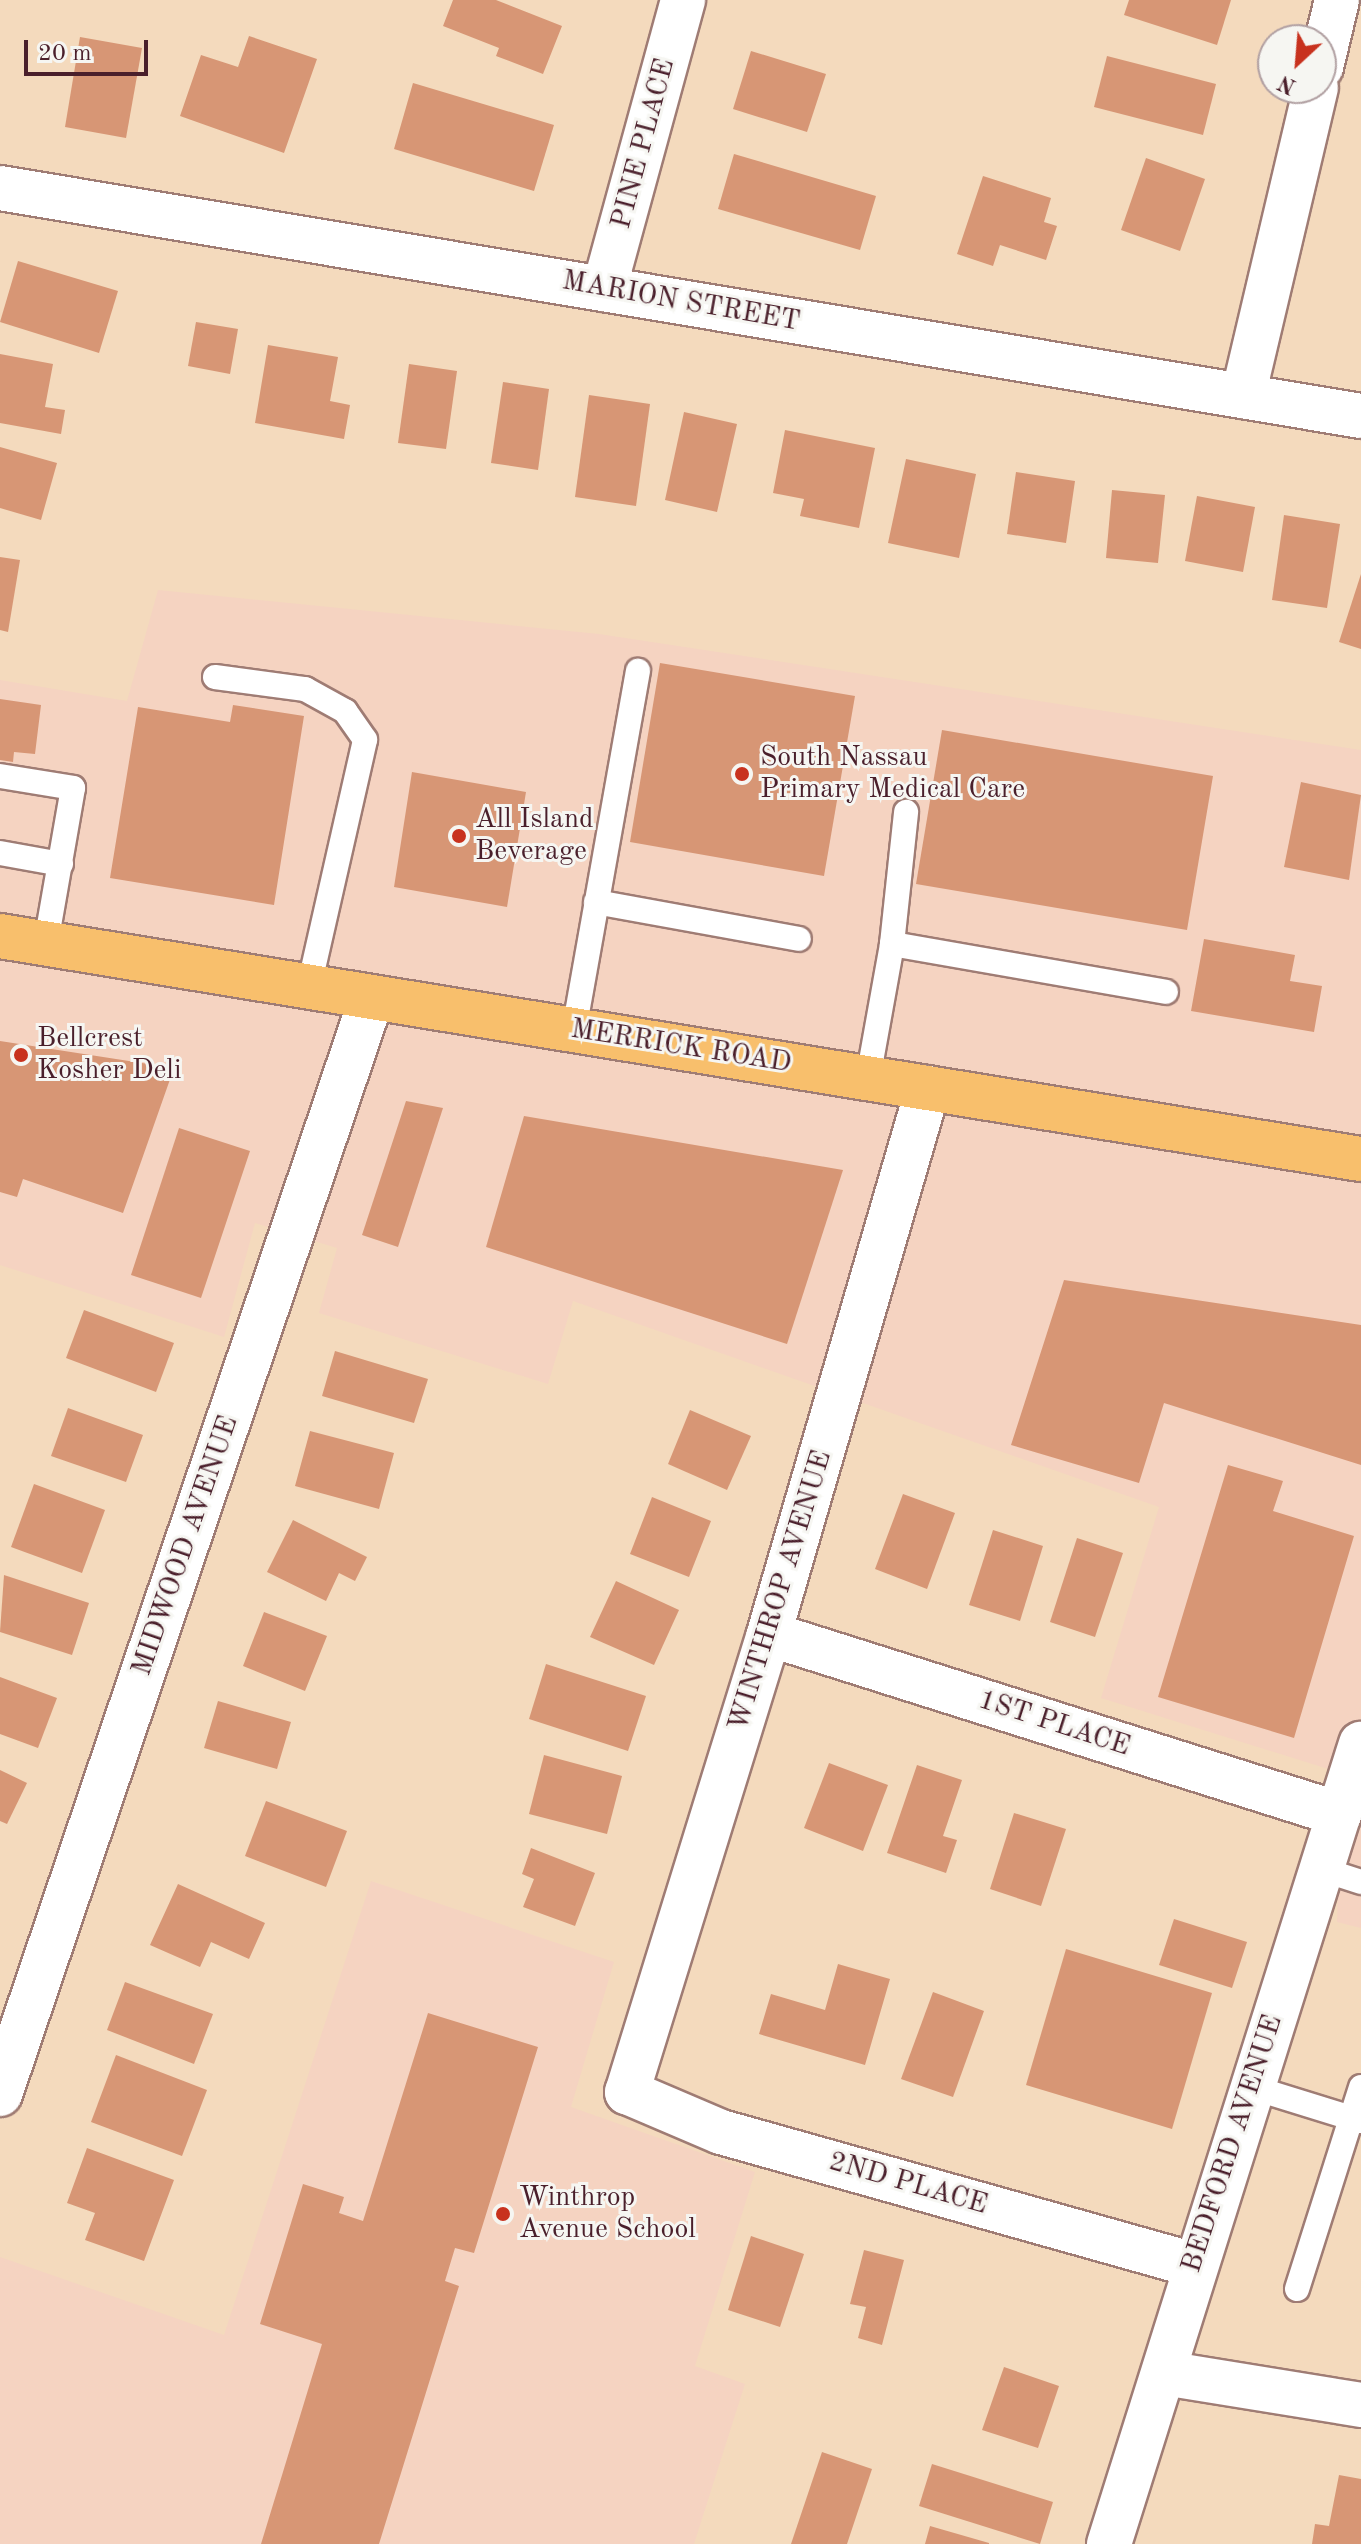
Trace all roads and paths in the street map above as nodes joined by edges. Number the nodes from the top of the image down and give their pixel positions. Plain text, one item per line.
1 (683, 0) edge
2 (1337, 0) edge
3 (1331, 24) edge
4 (1312, 104) edge
5 (0, 188) edge
6 (604, 289) junction
7 (1243, 396) junction
8 (1361, 416) edge
9 (638, 671) dead end
10 (215, 677) dead end
11 (0, 776) edge
12 (906, 812) dead end
13 (0, 853) edge
14 (61, 864) junction
15 (596, 902) junction
16 (0, 936) edge
17 (799, 939) dead end
18 (46, 943) junction
19 (892, 944) junction
20 (309, 987) junction
21 (1166, 992) dead end
22 (372, 997) junction
23 (574, 1030) junction
24 (868, 1078) junction
25 (928, 1088) junction
26 (1361, 1159) edge
27 (769, 1634) junction
28 (1361, 1744) edge
29 (1339, 1814) junction
30 (1341, 1876) edge
31 (1251, 2087) junction
32 (1361, 2087) edge
33 (627, 2092) joint
34 (0, 2094) edge
35 (1356, 2120) edge
36 (1194, 2265) junction
37 (1297, 2289) dead end
38 (1164, 2373) junction
39 (1361, 2405) edge
40 (1109, 2544) edge

1 - 6 street, PINE PLACE
2 - 3 street
4 - 7 street
5 - 6 street, MARION STREET
6 - 7 street, MARION STREET
7 - 8 street, MARION STREET
9 - 15 lane
10 - 20 lane
11 - 14 lane
12 - 19 lane
13 - 14 lane
14 - 18 lane
15 - 17 lane
15 - 23 lane
16 - 18 main road, MERRICK ROAD
18 - 20 main road, MERRICK ROAD
19 - 21 lane
19 - 24 lane
20 - 22 main road, MERRICK ROAD
22 - 23 main road, MERRICK ROAD
22 - 34 street, MIDWOOD AVENUE
23 - 24 main road, MERRICK ROAD
24 - 25 main road, MERRICK ROAD
25 - 26 main road, MERRICK ROAD
25 - 27 street, WINTHROP AVENUE
27 - 29 street, 1ST PLACE
27 - 33 street, WINTHROP AVENUE
28 - 29 street, BEDFORD AVENUE
29 - 30 street, BEDFORD AVENUE
30 - 31 street, BEDFORD AVENUE
31 - 35 lane
31 - 36 street, BEDFORD AVENUE
32 - 35 lane
33 - 36 street, 2ND PLACE
35 - 37 lane
36 - 38 street, BEDFORD AVENUE
38 - 39 street
38 - 40 street, BEDFORD AVENUE

